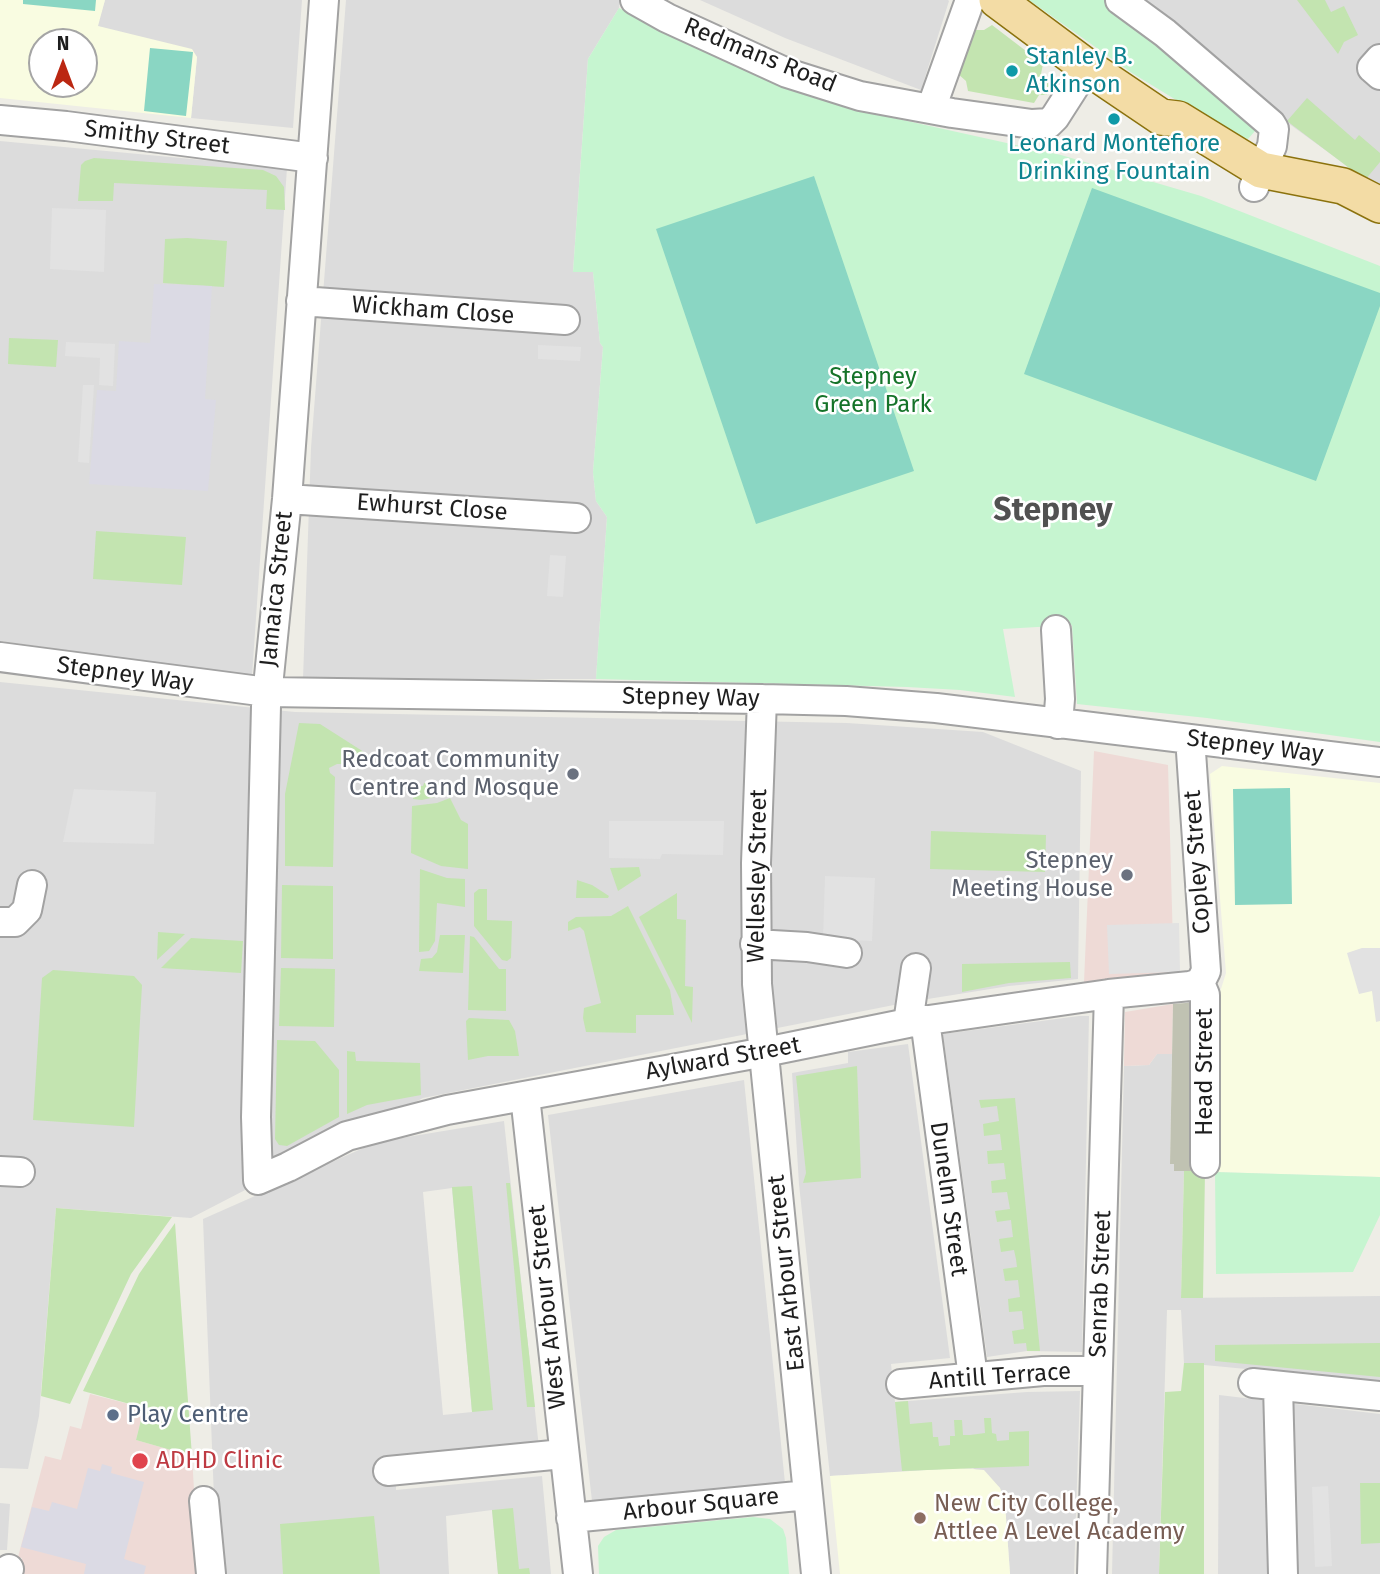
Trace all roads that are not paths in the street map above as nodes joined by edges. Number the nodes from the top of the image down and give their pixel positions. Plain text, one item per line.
1 (324, 0) edge
2 (635, 0) edge
3 (970, 0) edge
4 (997, 0) edge
5 (1120, 0) edge
6 (1380, 59) edge
7 (1087, 67) junction
8 (1380, 75) edge
9 (930, 109) junction
10 (0, 120) edge
11 (313, 158) junction
12 (1258, 179) junction
13 (1380, 205) edge
14 (1380, 229) edge
15 (300, 301) junction
16 (565, 320) dead end
17 (287, 499) junction
18 (576, 518) dead end
19 (1056, 630) dead end
20 (0, 657) edge
21 (267, 692) junction
22 (762, 699) junction
23 (1058, 724) junction
24 (1193, 740) junction
25 (1380, 762) edge
26 (32, 885) dead end
27 (0, 922) edge
28 (755, 944) junction
29 (847, 953) dead end
30 (916, 968) dead end
31 (1200, 983) junction
32 (1109, 994) junction
33 (916, 1022) junction
34 (765, 1052) junction
35 (525, 1096) junction
36 (1205, 1163) dead end
37 (258, 1180) joint
38 (1098, 1371) junction
39 (972, 1377) junction
40 (901, 1384) dead end
41 (1380, 1396) edge
42 (563, 1454) junction
43 (388, 1471) dead end
44 (808, 1494) junction
45 (204, 1501) dead end
46 (571, 1518) junction
47 (211, 1574) edge
48 (578, 1574) edge
49 (816, 1574) edge
50 (1092, 1574) edge
51 (1283, 1574) edge

1 - 11 street, Jamaica Street
2 - 9 street, Redmans Road
3 - 9 street
4 - 7 main road
5 - 12 street
6 - 8 street
7 - 9 street, Redmans Road
7 - 12 main road
10 - 11 street, Smithy Street
11 - 15 street, Jamaica Street
12 - 13 main road
12 - 14 main road
15 - 16 street, Wickham Close
15 - 17 street, Jamaica Street
17 - 18 street, Ewhurst Close
17 - 21 street, Jamaica Street
19 - 23 street
20 - 21 street, Stepney Way
21 - 22 street, Stepney Way
21 - 37 street, Jamaica Street
22 - 23 street, Stepney Way
22 - 28 street, Wellesley Street
23 - 24 street, Stepney Way
24 - 25 street, Stepney Way
24 - 31 street, Copley Street
26 - 27 street
28 - 29 street
28 - 34 street, Wellesley Street
30 - 33 street, Dunelm Street
31 - 32 street, Aylward Street
31 - 36 street, Head Street
32 - 33 street, Aylward Street
32 - 38 street, Senrab Street
33 - 34 street, Aylward Street
33 - 39 street, Dunelm Street
34 - 35 street, Aylward Street
34 - 44 street, East Arbour Street
35 - 37 street, Aylward Street
35 - 42 street, West Arbour Street
38 - 39 street, Antill Terrace
38 - 50 street, Senrab Street
39 - 40 street, Antill Terrace
41 - 51 street
42 - 43 street
42 - 46 street, West Arbour Street
44 - 46 street, Arbour Square
44 - 49 street, Arbour Square
45 - 47 street
46 - 48 street

